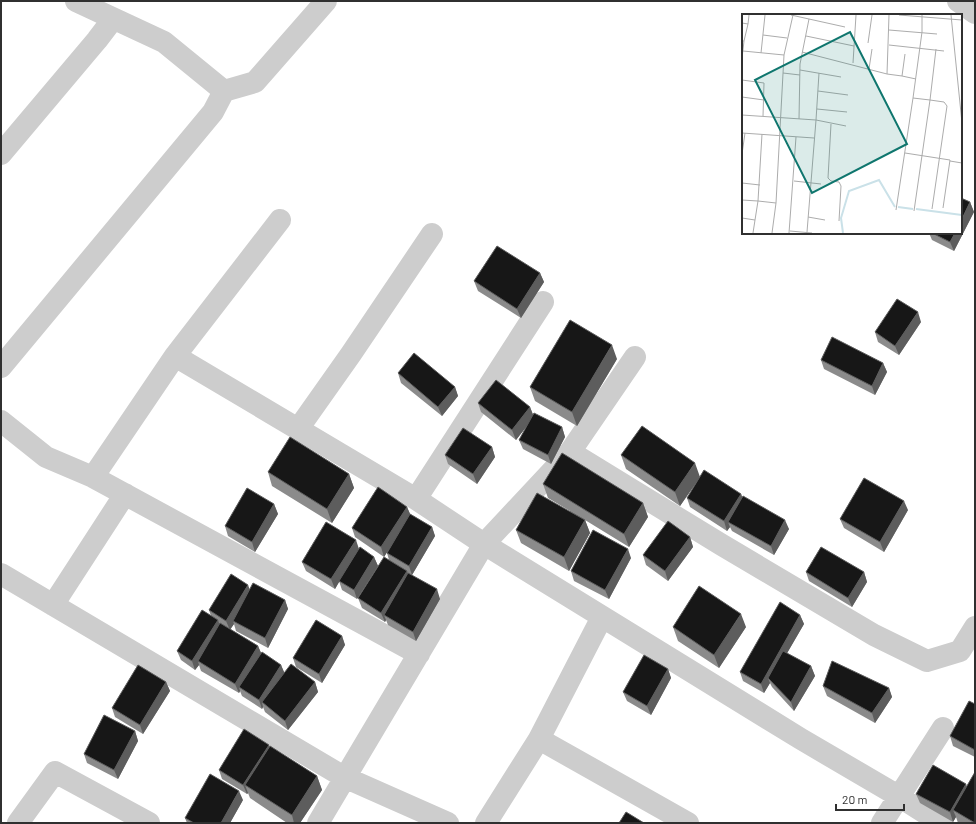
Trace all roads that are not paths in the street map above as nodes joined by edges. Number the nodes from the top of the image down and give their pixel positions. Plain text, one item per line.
1 (76, 1) edge
2 (326, 1) edge
3 (958, 1) edge
4 (975, 13) edge
5 (114, 20) junction
6 (224, 91) junction
7 (1, 154) edge
8 (280, 220) dead end
9 (432, 234) dead end
10 (543, 302) dead end
11 (175, 356) junction
12 (635, 357) dead end
13 (1, 367) edge
14 (1, 421) edge
15 (298, 429) junction
16 (570, 452) junction
17 (93, 476) junction
18 (125, 494) junction
19 (416, 500) junction
20 (484, 544) junction
21 (1, 574) edge
22 (53, 605) junction
23 (602, 617) junction
24 (975, 627) edge
25 (419, 654) junction
26 (943, 728) dead end
27 (539, 739) junction
28 (344, 777) junction
29 (900, 797) junction
30 (18, 823) edge
31 (149, 823) edge
32 (318, 823) edge
33 (448, 823) edge
34 (486, 823) edge
35 (688, 823) edge
36 (882, 823) edge
37 (941, 823) edge

1 - 5 street
2 - 6 street
3 - 4 street
5 - 6 street
5 - 7 street
6 - 13 street
8 - 11 street
9 - 15 street
10 - 19 street
11 - 15 street
11 - 17 street
12 - 16 street
14 - 17 street
15 - 19 street
16 - 20 street
16 - 24 street
17 - 18 street
18 - 22 street
18 - 25 street
19 - 20 street
20 - 23 street
20 - 25 street
21 - 22 street
22 - 28 street
23 - 27 street
23 - 29 street
25 - 28 street
26 - 29 street
27 - 34 street
27 - 35 street
28 - 32 street
28 - 33 street
29 - 36 street
29 - 37 street
30 - 31 street

